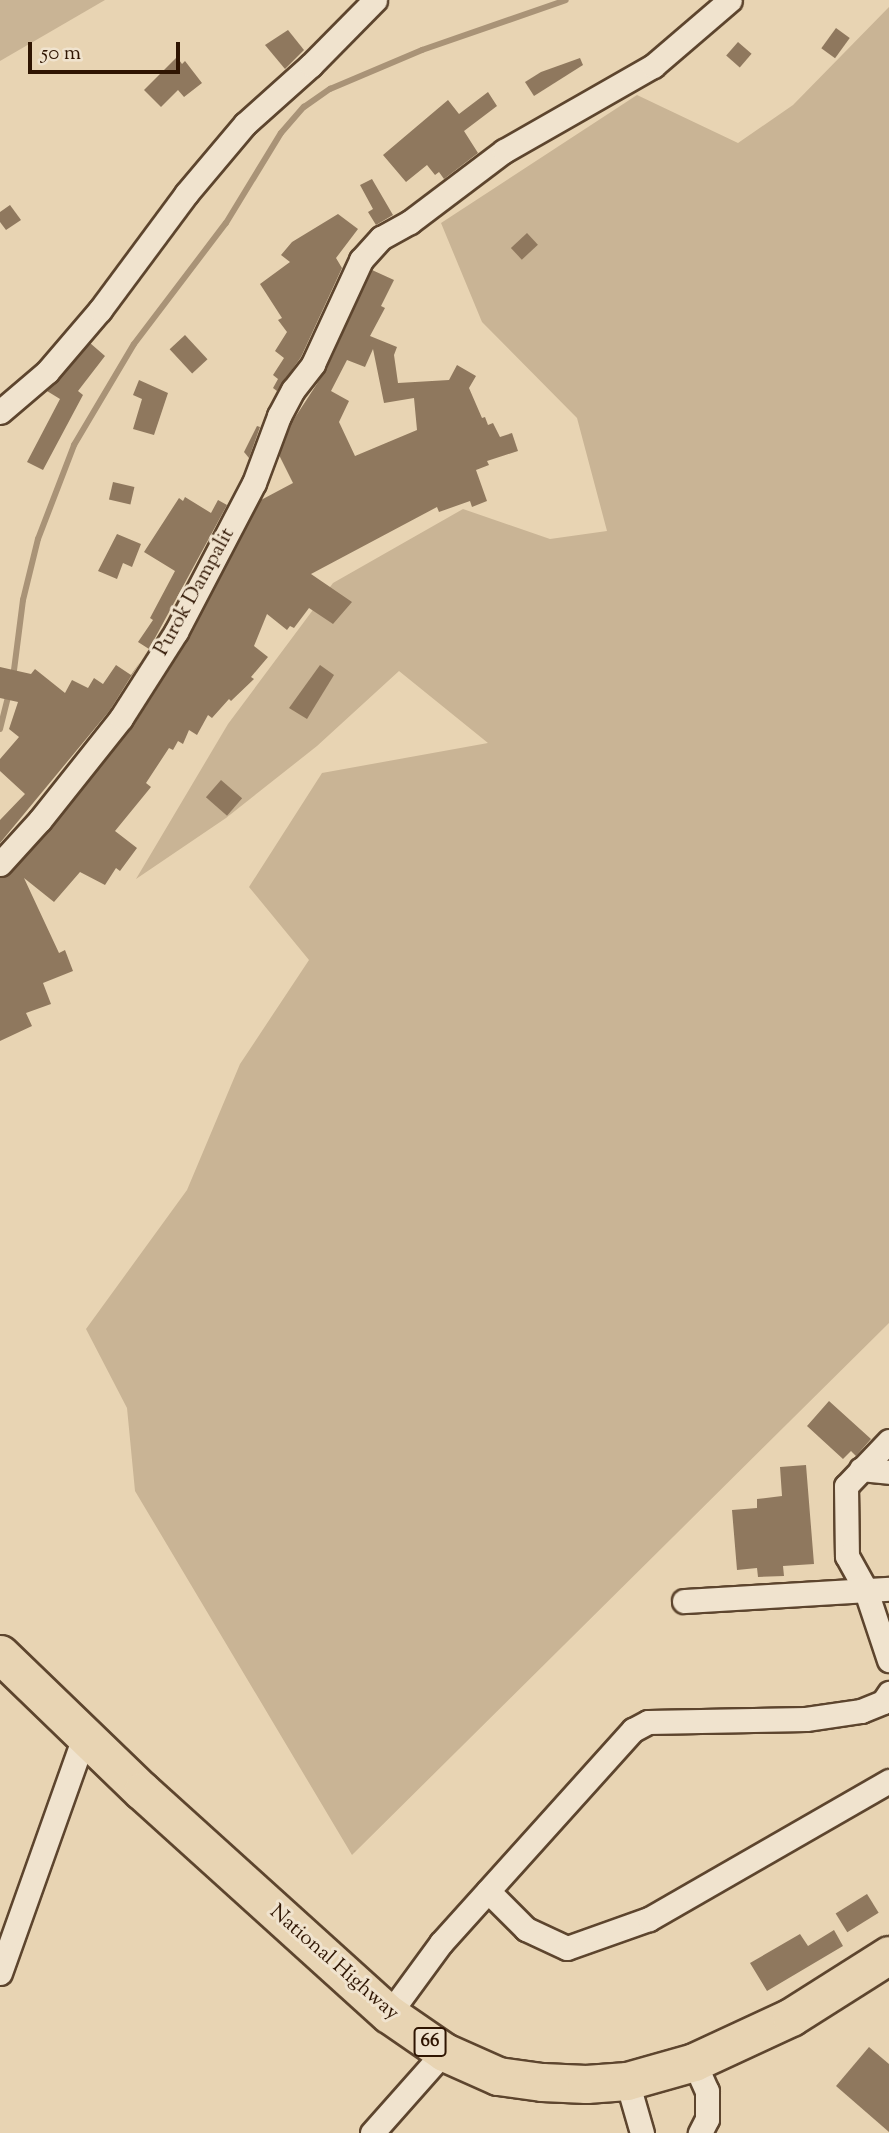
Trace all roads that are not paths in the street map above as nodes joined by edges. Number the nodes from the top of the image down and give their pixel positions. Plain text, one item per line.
1 (375, 0) edge
2 (730, 0) edge
3 (0, 412) edge
4 (0, 864) edge
5 (889, 1441) edge
6 (861, 1469) junction
7 (889, 1472) edge
8 (864, 1588) junction
9 (889, 1589) edge
10 (684, 1601) dead end
11 (0, 1654) edge
12 (889, 1660) edge
13 (889, 1693) edge
14 (85, 1734) junction
15 (889, 1781) edge
16 (488, 1891) junction
17 (889, 1955) edge
18 (0, 1973) edge
19 (389, 2014) junction
20 (444, 2052) junction
21 (694, 2062) junction
22 (627, 2081) junction
23 (372, 2133) edge
24 (642, 2133) edge
25 (700, 2133) edge

1 - 3 street
2 - 4 street, Purok Dampalit
5 - 6 street
6 - 7 street
6 - 8 street
8 - 9 street
8 - 10 street
8 - 12 street
11 - 14 main road, National Highway / 66
13 - 16 street
14 - 18 street
14 - 19 main road, National Highway / 66
15 - 16 street
16 - 19 street
17 - 21 main road, National Highway / 66
19 - 20 main road, National Highway / 66
20 - 22 main road, National Highway / 66
20 - 23 street
21 - 22 main road, National Highway / 66
21 - 25 street
22 - 24 street

